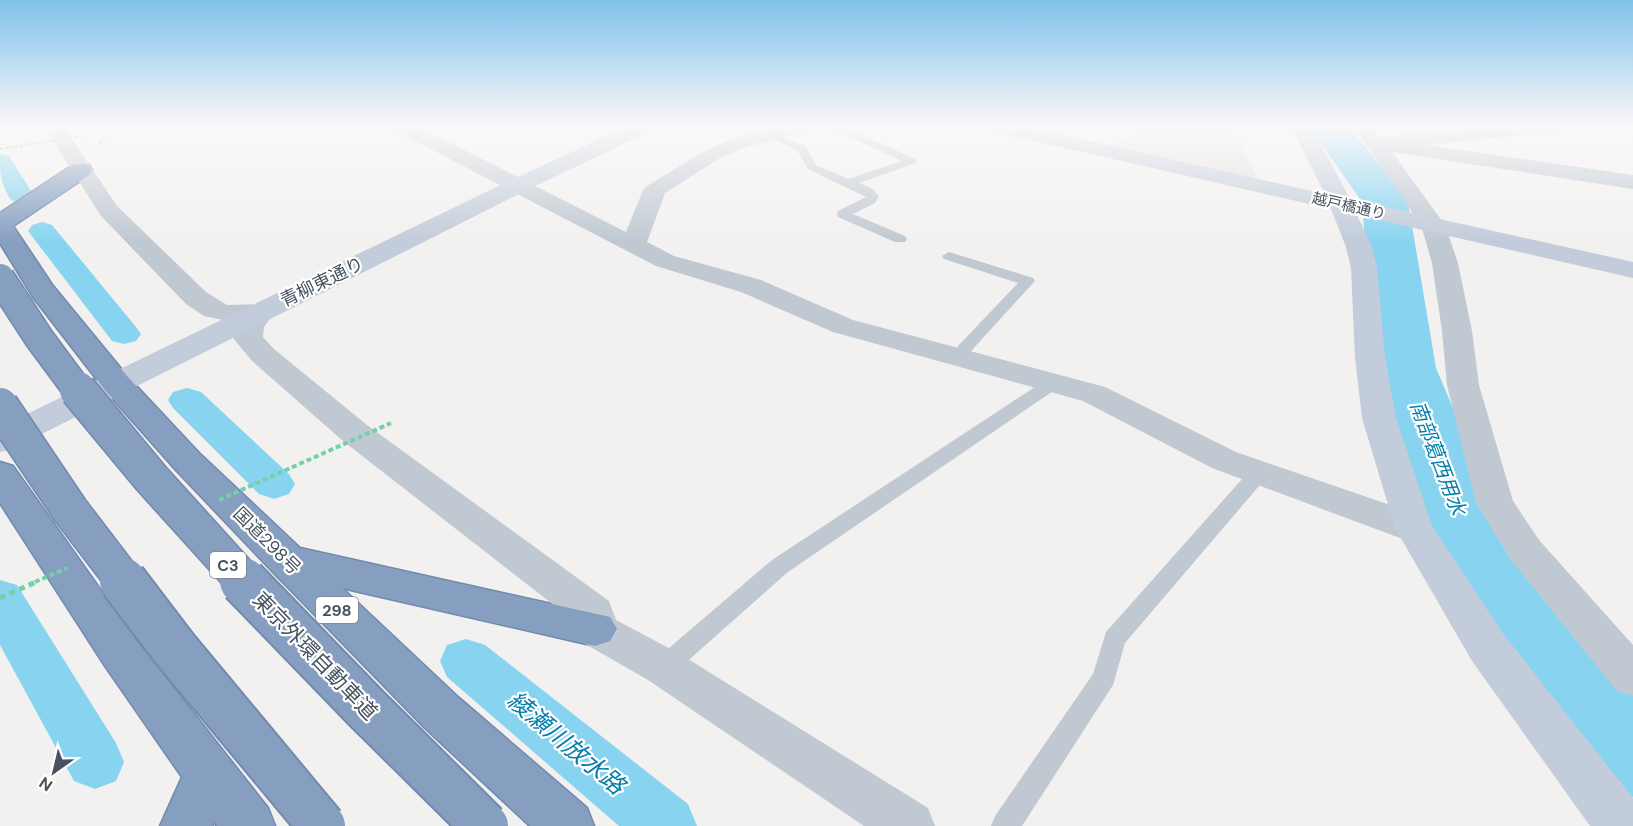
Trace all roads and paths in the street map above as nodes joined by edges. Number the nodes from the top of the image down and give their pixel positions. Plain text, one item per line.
1 (79, 165) edge
2 (478, 165) edge
3 (563, 165) edge
4 (696, 165) edge
5 (811, 165) edge
6 (902, 165) edge
7 (1167, 165) edge
8 (1323, 165) edge
9 (1388, 165) edge
10 (1535, 165) edge
11 (81, 170) junction
12 (850, 182) junction
13 (1633, 182) edge
14 (519, 185) junction
15 (1347, 205) junction
16 (1426, 223) junction
17 (0, 224) edge
18 (900, 239) dead end
19 (634, 245) junction
20 (949, 256) dead end
21 (1633, 270) edge
22 (0, 278) edge
23 (261, 312) junction
24 (960, 360) junction
25 (116, 383) junction
26 (1053, 383) junction
27 (0, 406) edge
28 (0, 441) edge
29 (0, 474) edge
30 (1258, 474) junction
31 (1414, 528) junction
32 (286, 560) junction
33 (595, 630) junction
34 (664, 667) junction
35 (1633, 677) edge
36 (208, 774) junction
37 (186, 826) edge
38 (249, 826) edge
39 (322, 826) edge
40 (485, 826) edge
41 (568, 826) edge
42 (909, 826) edge
43 (1005, 826) edge
44 (1622, 826) edge

1 - 11 street
2 - 14 street
3 - 14 street, 青柳東通り
4 - 19 street
5 - 12 lane
6 - 12 lane
7 - 15 street, 越戸橋通り
8 - 15 street
9 - 16 street
10 - 13 street
11 - 17 highway
11 - 23 street
12 - 18 lane
14 - 19 street
14 - 23 street, 青柳東通り
15 - 16 street, 越戸橋通り
15 - 31 street
16 - 21 street, 越戸橋通り
16 - 35 street
17 - 25 highway, 国道298号 / 298
19 - 24 street
20 - 24 lane
22 - 40 highway, 東京外環自動車道 / C3, bridge
23 - 25 street, 青柳東通り
23 - 33 street
24 - 26 street
25 - 28 street, 青柳東通り
25 - 32 highway, 国道298号 / 298
26 - 30 street
26 - 34 lane
27 - 39 highway, bridge
29 - 36 highway
30 - 31 street
30 - 43 lane
31 - 44 street
32 - 33 highway
32 - 41 highway, 国道298号 / 298
33 - 34 street
34 - 42 street
36 - 37 highway
36 - 38 highway

